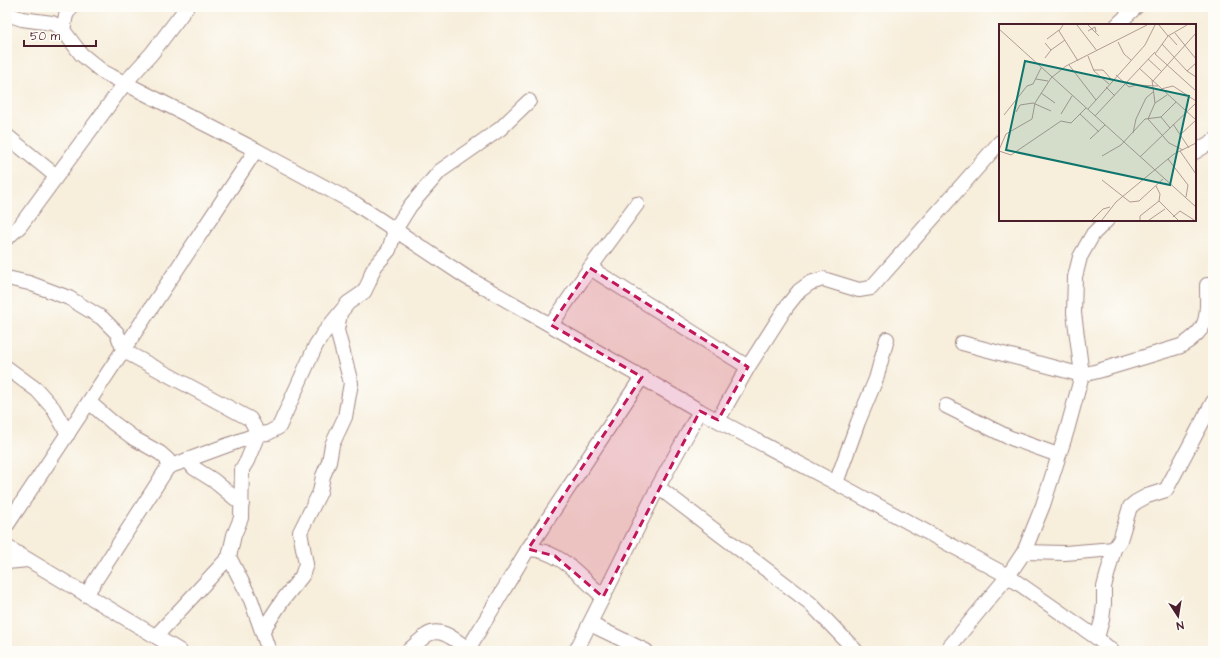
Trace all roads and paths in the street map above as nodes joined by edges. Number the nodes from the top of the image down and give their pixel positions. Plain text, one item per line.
1 (71, 7) edge
2 (187, 7) edge
3 (1136, 7) edge
4 (7, 14) edge
5 (1118, 24) edge
6 (63, 30) junction
7 (125, 83) junction
8 (529, 101) dead end
9 (7, 136) edge
10 (1213, 141) edge
11 (999, 143) edge
12 (256, 150) junction
13 (1196, 151) edge
14 (56, 176) junction
15 (637, 204) dead end
16 (1106, 221) edge
17 (395, 230) junction
18 (7, 238) edge
19 (590, 268) junction
20 (7, 278) edge
21 (1207, 284) dead end
22 (340, 312) junction
23 (551, 325) junction
24 (887, 339) dead end
25 (962, 343) dead end
26 (124, 351) junction
27 (748, 367) junction
28 (7, 368) edge
29 (1082, 375) junction
30 (642, 377) junction
31 (90, 402) junction
32 (1213, 402) edge
33 (946, 406) dead end
34 (700, 411) junction
35 (718, 420) junction
36 (68, 434) junction
37 (258, 434) junction
38 (1058, 455) junction
39 (187, 460) junction
40 (168, 467) junction
41 (836, 483) junction
42 (658, 487) junction
43 (242, 504) junction
44 (7, 525) edge
45 (7, 547) edge
46 (528, 549) junction
47 (1114, 549) junction
48 (1024, 552) junction
49 (228, 557) junction
50 (28, 560) junction
51 (7, 562) edge
52 (1008, 576) junction
53 (86, 595) junction
54 (603, 598) junction
55 (590, 624) junction
56 (263, 630) junction
57 (156, 636) junction
58 (1097, 638) junction
59 (469, 650) edge
60 (180, 651) edge
61 (270, 651) edge
62 (408, 651) edge
63 (576, 651) edge
64 (646, 651) edge
65 (856, 651) edge
66 (946, 651) edge
67 (1112, 651) edge

1 - 6 street
2 - 7 street
3 - 5 street
4 - 6 street
6 - 7 street
7 - 12 street
7 - 14 street
8 - 17 street
9 - 14 street
10 - 13 street
11 - 27 street
12 - 17 street
12 - 26 street
14 - 18 street
15 - 19 street
16 - 29 street
17 - 22 street
17 - 23 street
19 - 23 street
19 - 27 street
20 - 26 street
21 - 29 street
22 - 37 street
22 - 56 street
23 - 30 street
24 - 41 street
25 - 29 street
26 - 31 street
26 - 37 street
27 - 35 street
28 - 36 street
29 - 38 street
30 - 34 street
30 - 46 street
31 - 36 street
31 - 40 street
32 - 47 street
33 - 38 street
34 - 35 street
34 - 42 street
35 - 41 street
36 - 44 street
37 - 39 street
37 - 43 street
38 - 48 street
39 - 40 street
39 - 43 street
40 - 53 street
41 - 52 street
42 - 54 street
42 - 65 street
43 - 49 street
45 - 50 street
46 - 54 street
46 - 59 street
47 - 48 street
47 - 58 street
48 - 52 street
49 - 56 street
49 - 57 street
50 - 51 street
50 - 53 street
52 - 58 street
52 - 66 street
53 - 57 street
54 - 55 street
55 - 63 street
55 - 64 street
56 - 61 street
57 - 60 street
58 - 67 street
59 - 62 street

